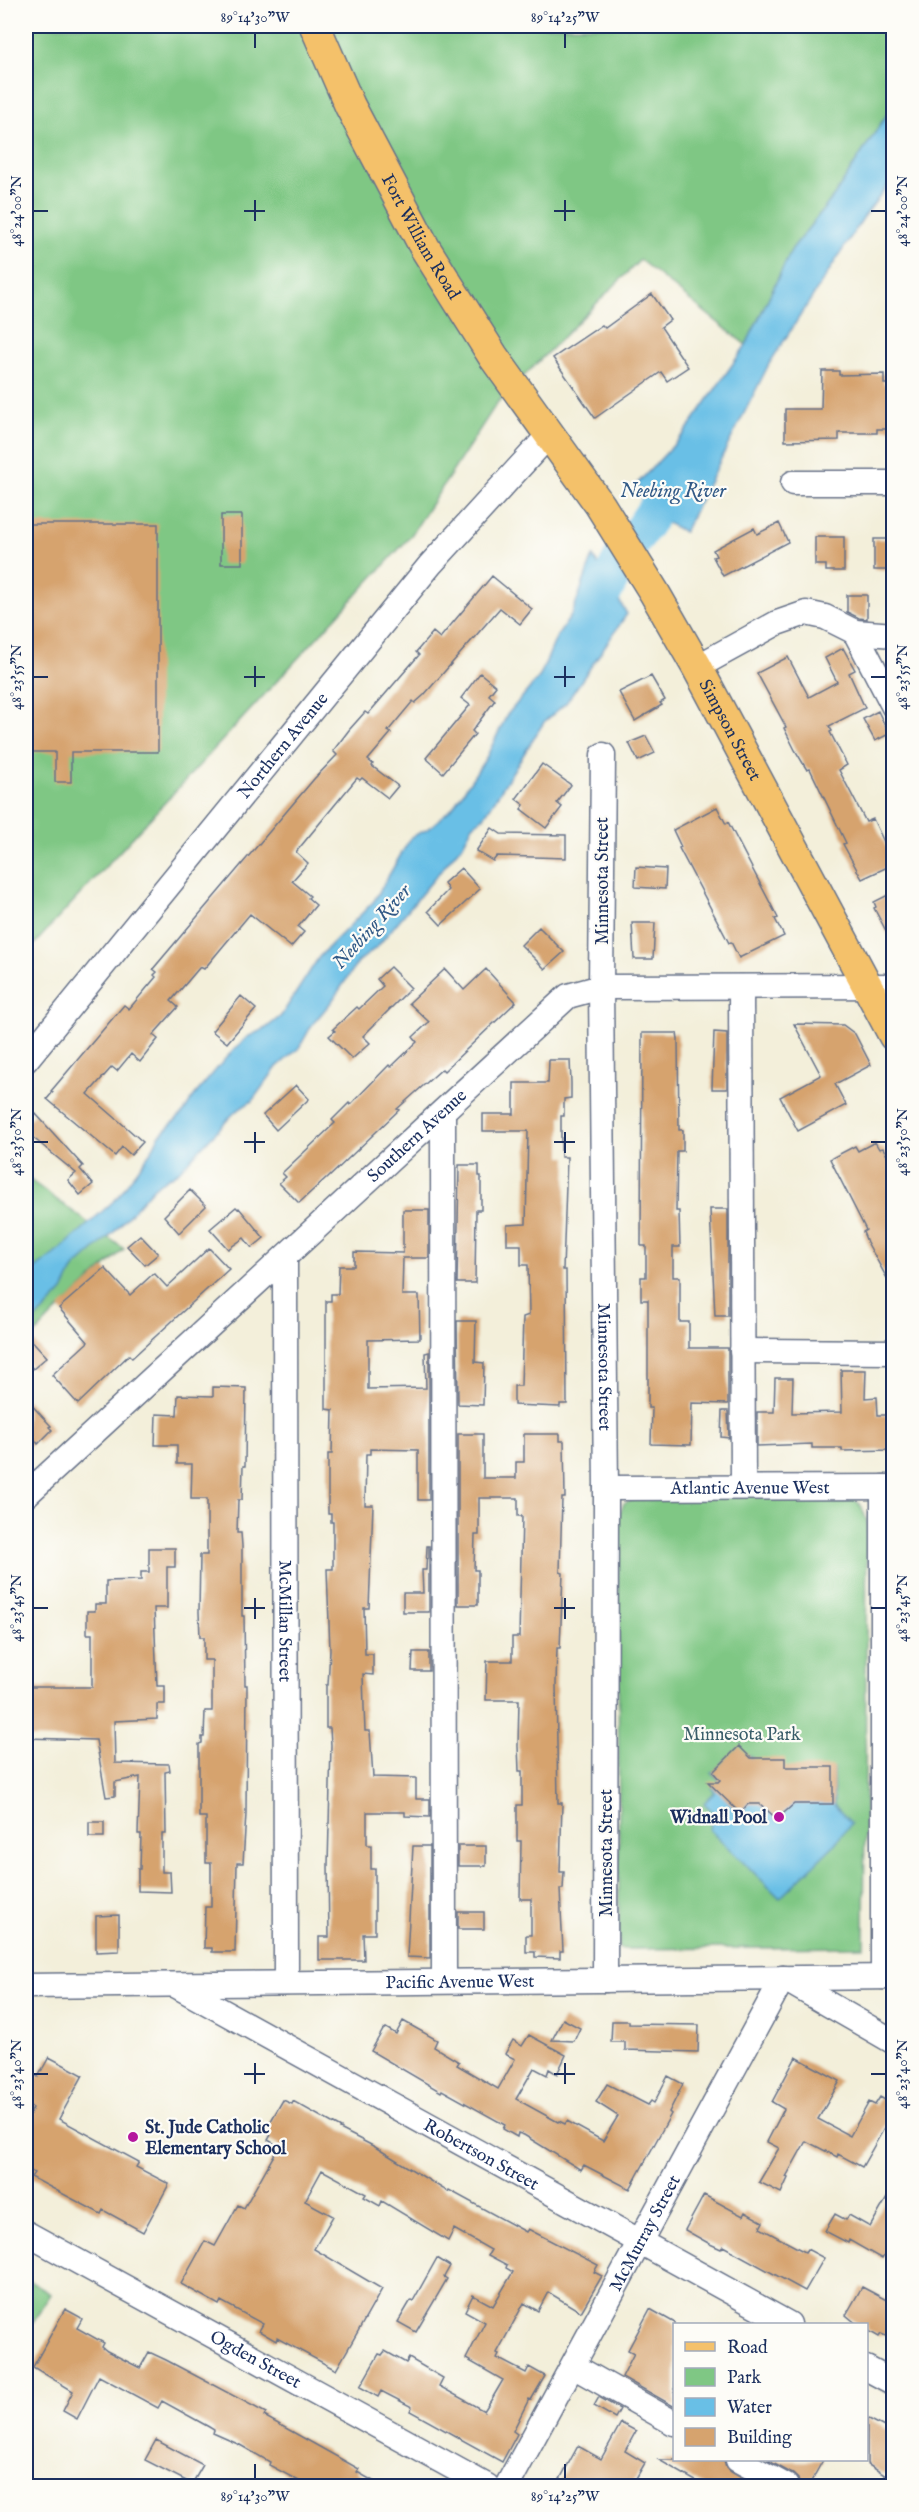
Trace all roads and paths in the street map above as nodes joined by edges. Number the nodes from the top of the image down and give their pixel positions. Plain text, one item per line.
1 (315, 26) edge
2 (548, 436) junction
3 (793, 483) dead end
4 (894, 483) edge
5 (855, 632) junction
6 (894, 635) edge
7 (697, 667) junction
8 (894, 707) edge
9 (603, 755) dead end
10 (602, 987) junction
11 (741, 987) junction
12 (880, 987) edge
13 (894, 1036) edge
14 (26, 1060) edge
15 (443, 1112) junction
16 (285, 1258) junction
17 (742, 1351) junction
18 (894, 1352) edge
19 (743, 1486) junction
20 (888, 1487) edge
21 (606, 1488) junction
22 (26, 1495) edge
23 (888, 1977) edge
24 (783, 1978) junction
25 (606, 1980) junction
26 (444, 1981) junction
27 (286, 1983) junction
28 (172, 1984) junction
29 (26, 1986) edge
30 (894, 2042) edge
31 (26, 2233) edge
32 (641, 2242) junction
33 (785, 2323) edge
34 (573, 2366) junction
35 (868, 2369) edge
36 (894, 2383) edge
37 (673, 2422) edge
38 (740, 2461) edge
39 (487, 2487) edge
40 (507, 2487) edge
41 (786, 2487) edge

1 - 2 main road, Fort William Road
2 - 7 main road, Simpson Street
2 - 14 street, Northern Avenue
3 - 4 street
5 - 6 street
5 - 7 street
5 - 8 street
7 - 12 main road, Simpson Street
9 - 10 street, Minnesota Street
10 - 11 street, Southern Avenue
10 - 15 street, Southern Avenue
10 - 21 street, Minnesota Street
11 - 12 street, Southern Avenue
11 - 17 street
12 - 13 main road, Simpson Street
15 - 16 street, Southern Avenue
15 - 26 street
16 - 22 street, Southern Avenue
16 - 27 street, McMillan Street
17 - 18 street
17 - 19 street
19 - 20 street, Atlantic Avenue West
19 - 21 street, Atlantic Avenue West
20 - 23 street
21 - 25 street, Minnesota Street
23 - 24 street, Pacific Avenue West
24 - 25 street, Pacific Avenue West
24 - 30 street
24 - 32 street, McMurray Street
25 - 26 street, Pacific Avenue West
26 - 27 street, Pacific Avenue West
27 - 28 street, Pacific Avenue West
28 - 29 street, Pacific Avenue West
28 - 32 street, Robertson Street
31 - 39 street, Ogden Street
32 - 33 street, Robertson Street
32 - 34 street, McMurray Street
34 - 37 street
34 - 40 street, McMurray Street
35 - 36 street
38 - 41 street

